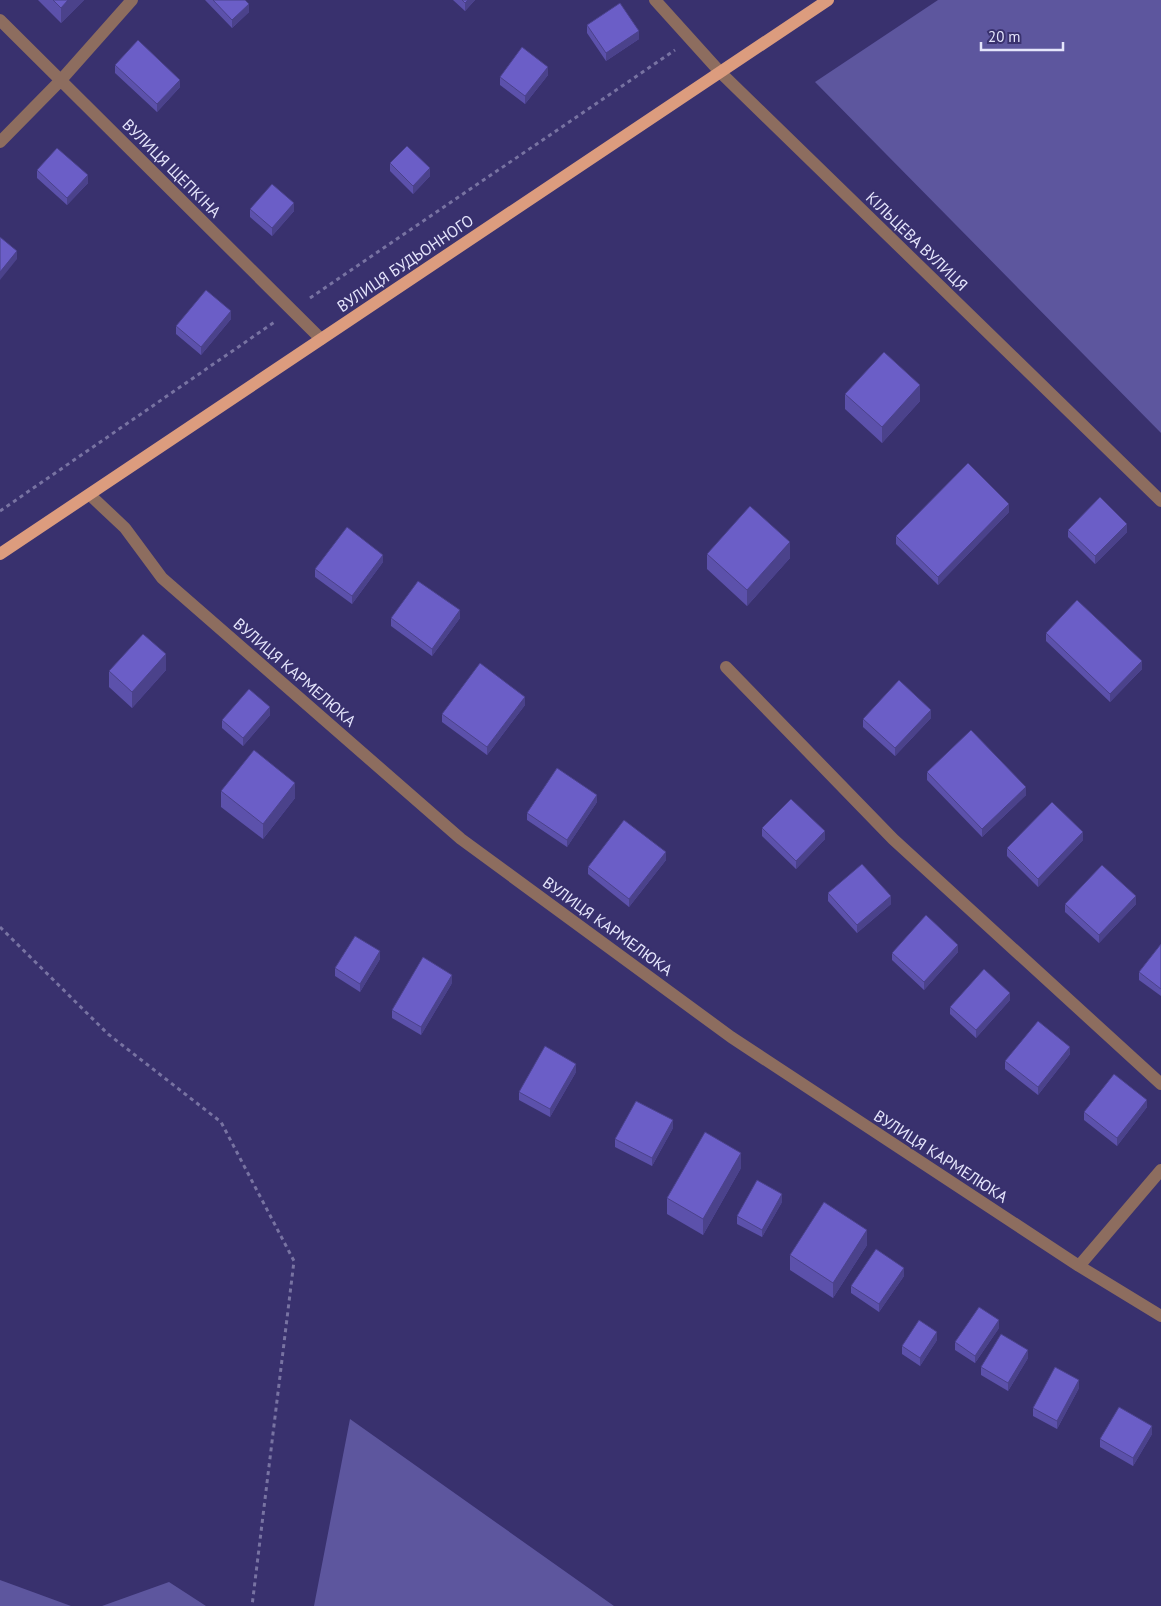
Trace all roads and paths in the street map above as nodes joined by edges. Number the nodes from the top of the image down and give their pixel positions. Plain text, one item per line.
1 (132, 0) edge
2 (655, 0) edge
3 (828, 0) edge
4 (0, 20) edge
5 (691, 39) junction
6 (720, 72) junction
7 (61, 80) junction
8 (0, 142) edge
9 (292, 310) junction
10 (321, 339) junction
11 (90, 495) junction
12 (1161, 501) edge
13 (0, 511) edge
14 (0, 554) edge
15 (726, 667) dead end
16 (0, 927) edge
17 (1161, 1084) edge
18 (1161, 1170) edge
19 (1079, 1266) junction
20 (1161, 1316) edge
21 (252, 1606) edge

1 - 7 street
2 - 5 street, КІЛЬЦЕВА ВУЛИЦЯ
3 - 6 main road, ВУЛИЦЯ БУДЬОННОГО
4 - 7 street, ВУЛИЦЯ ЩЕПКІНА
5 - 6 street, КІЛЬЦЕВА ВУЛИЦЯ
5 - 9 path
6 - 10 main road, ВУЛИЦЯ БУДЬОННОГО
6 - 12 street, КІЛЬЦЕВА ВУЛИЦЯ
7 - 8 street
7 - 9 street, ВУЛИЦЯ ЩЕПКІНА
9 - 10 street, ВУЛИЦЯ ЩЕПКІНА
9 - 13 path
10 - 11 main road, ВУЛИЦЯ БУДЬОННОГО
11 - 14 main road, ВУЛИЦЯ БУДЬОННОГО
11 - 19 street, ВУЛИЦЯ КАРМЕЛЮКА
15 - 17 street
16 - 21 path
18 - 19 street
19 - 20 street, ВУЛИЦЯ КАРМЕЛЮКА

